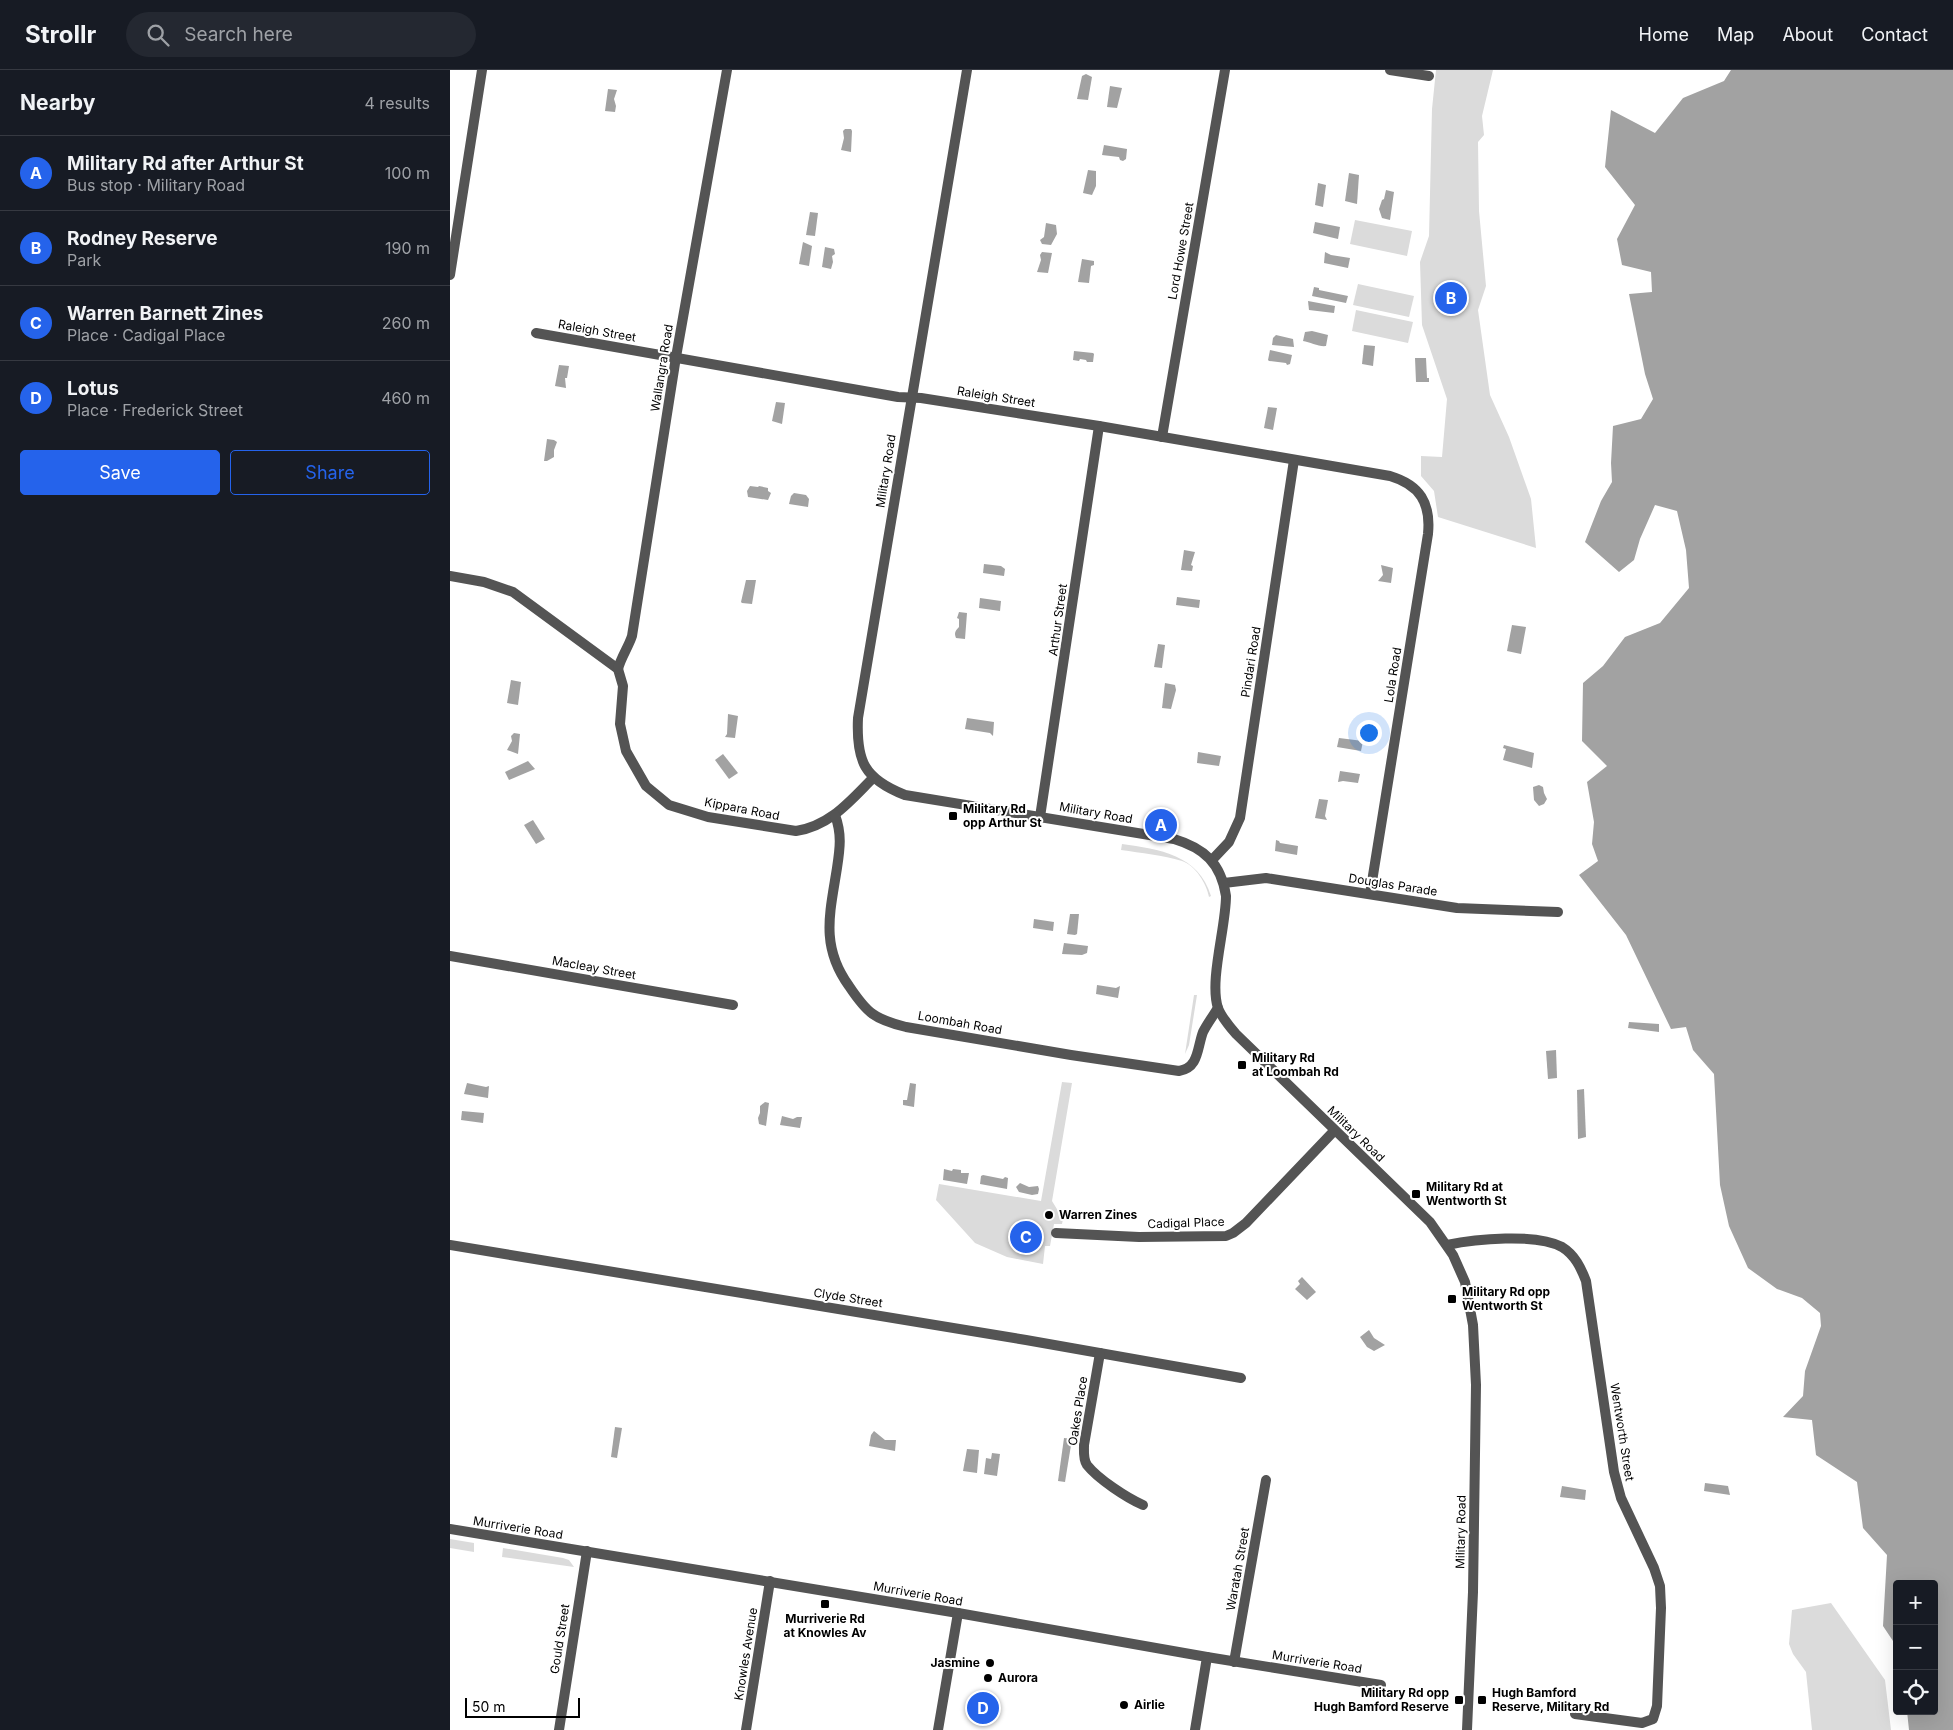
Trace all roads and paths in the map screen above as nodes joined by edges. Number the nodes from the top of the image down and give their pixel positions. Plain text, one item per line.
1 (482, 70) edge
2 (727, 70) edge
3 (967, 70) edge
4 (1225, 70) edge
5 (1390, 70) edge
6 (1429, 76) dead end
7 (450, 275) edge
8 (536, 333) dead end
9 (676, 357) junction
10 (911, 397) junction
11 (1099, 426) junction
12 (1162, 437) junction
13 (1294, 460) junction
14 (1429, 520) joint
15 (450, 576) edge
16 (618, 669) junction
17 (873, 778) junction
18 (835, 815) junction
19 (1040, 817) junction
20 (1212, 860) junction
21 (1224, 883) junction
22 (1370, 894) junction
23 (1558, 912) dead end
24 (450, 956) edge
25 (733, 1005) dead end
26 (1218, 1008) junction
27 (1334, 1131) junction
28 (1056, 1233) dead end
29 (450, 1245) edge
30 (1447, 1246) junction
31 (1100, 1353) junction
32 (1241, 1378) dead end
33 (1266, 1480) dead end
34 (1143, 1505) dead end
35 (450, 1529) edge
36 (587, 1551) junction
37 (770, 1581) junction
38 (958, 1613) junction
39 (1207, 1657) junction
40 (1234, 1662) junction
41 (1381, 1685) dead end
42 (1575, 1714) dead end
43 (559, 1730) edge
44 (746, 1730) edge
45 (938, 1730) edge
46 (1195, 1730) edge
47 (1467, 1730) edge

1 - 7 street
2 - 9 street, Wallangra Road
3 - 10 street, Military Road
4 - 12 street, Lord Howe Street
5 - 6 street
8 - 9 street, Raleigh Street
9 - 10 street, Raleigh Street
9 - 16 street, Wallangra Road
10 - 11 street, Raleigh Street
10 - 17 street, Military Road
11 - 12 street, Raleigh Street
11 - 19 street, Arthur Street
12 - 13 street, Raleigh Street
13 - 14 street, Raleigh Street
13 - 20 street, Pindari Road
14 - 22 street, Lola Road
15 - 16 street
16 - 18 street, Kippara Road
17 - 18 street, Kippara Road
17 - 19 street, Military Road
18 - 26 street, Loombah Road
19 - 20 street, Military Road
20 - 21 street, Military Road
21 - 22 street, Douglas Parade
21 - 26 street, Military Road
22 - 23 street, Douglas Parade
24 - 25 street, Macleay Street
26 - 27 street, Military Road
27 - 28 street, Cadigal Place
27 - 30 street, Military Road
29 - 31 street, Clyde Street
30 - 42 street, Wentworth Street
30 - 47 street, Military Road
31 - 32 street, Clyde Street
31 - 34 street, Oakes Place
33 - 40 street, Waratah Street
35 - 36 street, Murriverie Road
36 - 37 street, Murriverie Road
36 - 43 street, Gould Street
37 - 38 street, Murriverie Road
37 - 44 street, Knowles Avenue
38 - 39 street, Murriverie Road
38 - 45 street
39 - 40 street, Murriverie Road
39 - 46 street
40 - 41 street, Murriverie Road

